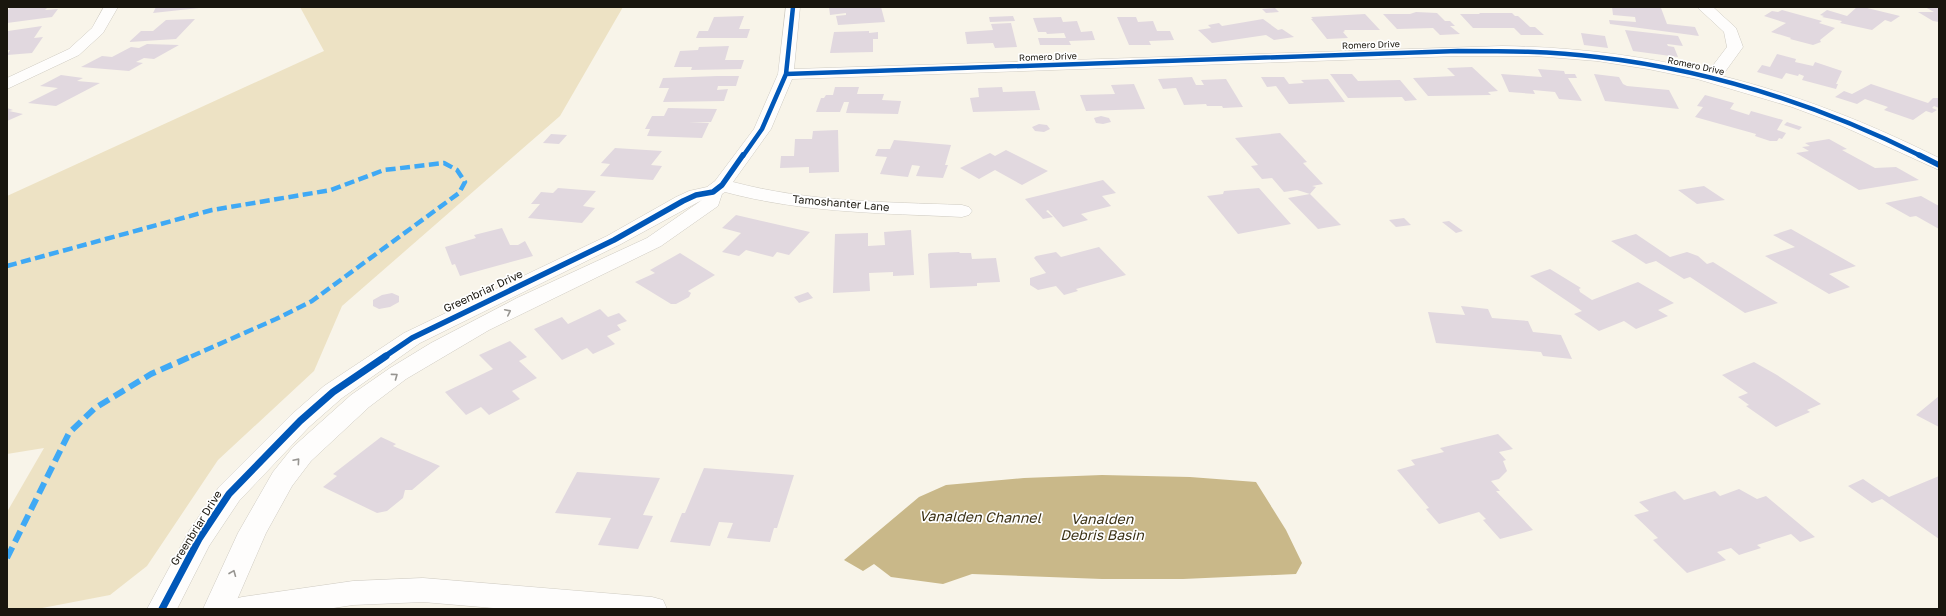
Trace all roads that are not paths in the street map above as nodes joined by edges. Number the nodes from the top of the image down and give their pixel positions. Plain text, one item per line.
1 (111, 7) edge
2 (793, 7) edge
3 (1704, 7) edge
4 (786, 74) junction
5 (1713, 77) junction
6 (7, 84) edge
7 (1939, 165) edge
8 (717, 189) junction
9 (962, 211) dead end
10 (162, 609) edge
11 (218, 609) edge
12 (242, 609) edge
13 (652, 609) edge

1 - 6 street
2 - 4 street
3 - 5 street
4 - 5 street, Romero Drive
4 - 8 street
5 - 7 street, Romero Drive
8 - 9 street, Tamoshanter Lane
8 - 10 street, Greenbriar Drive
11 -> 8 street
12 - 13 street

